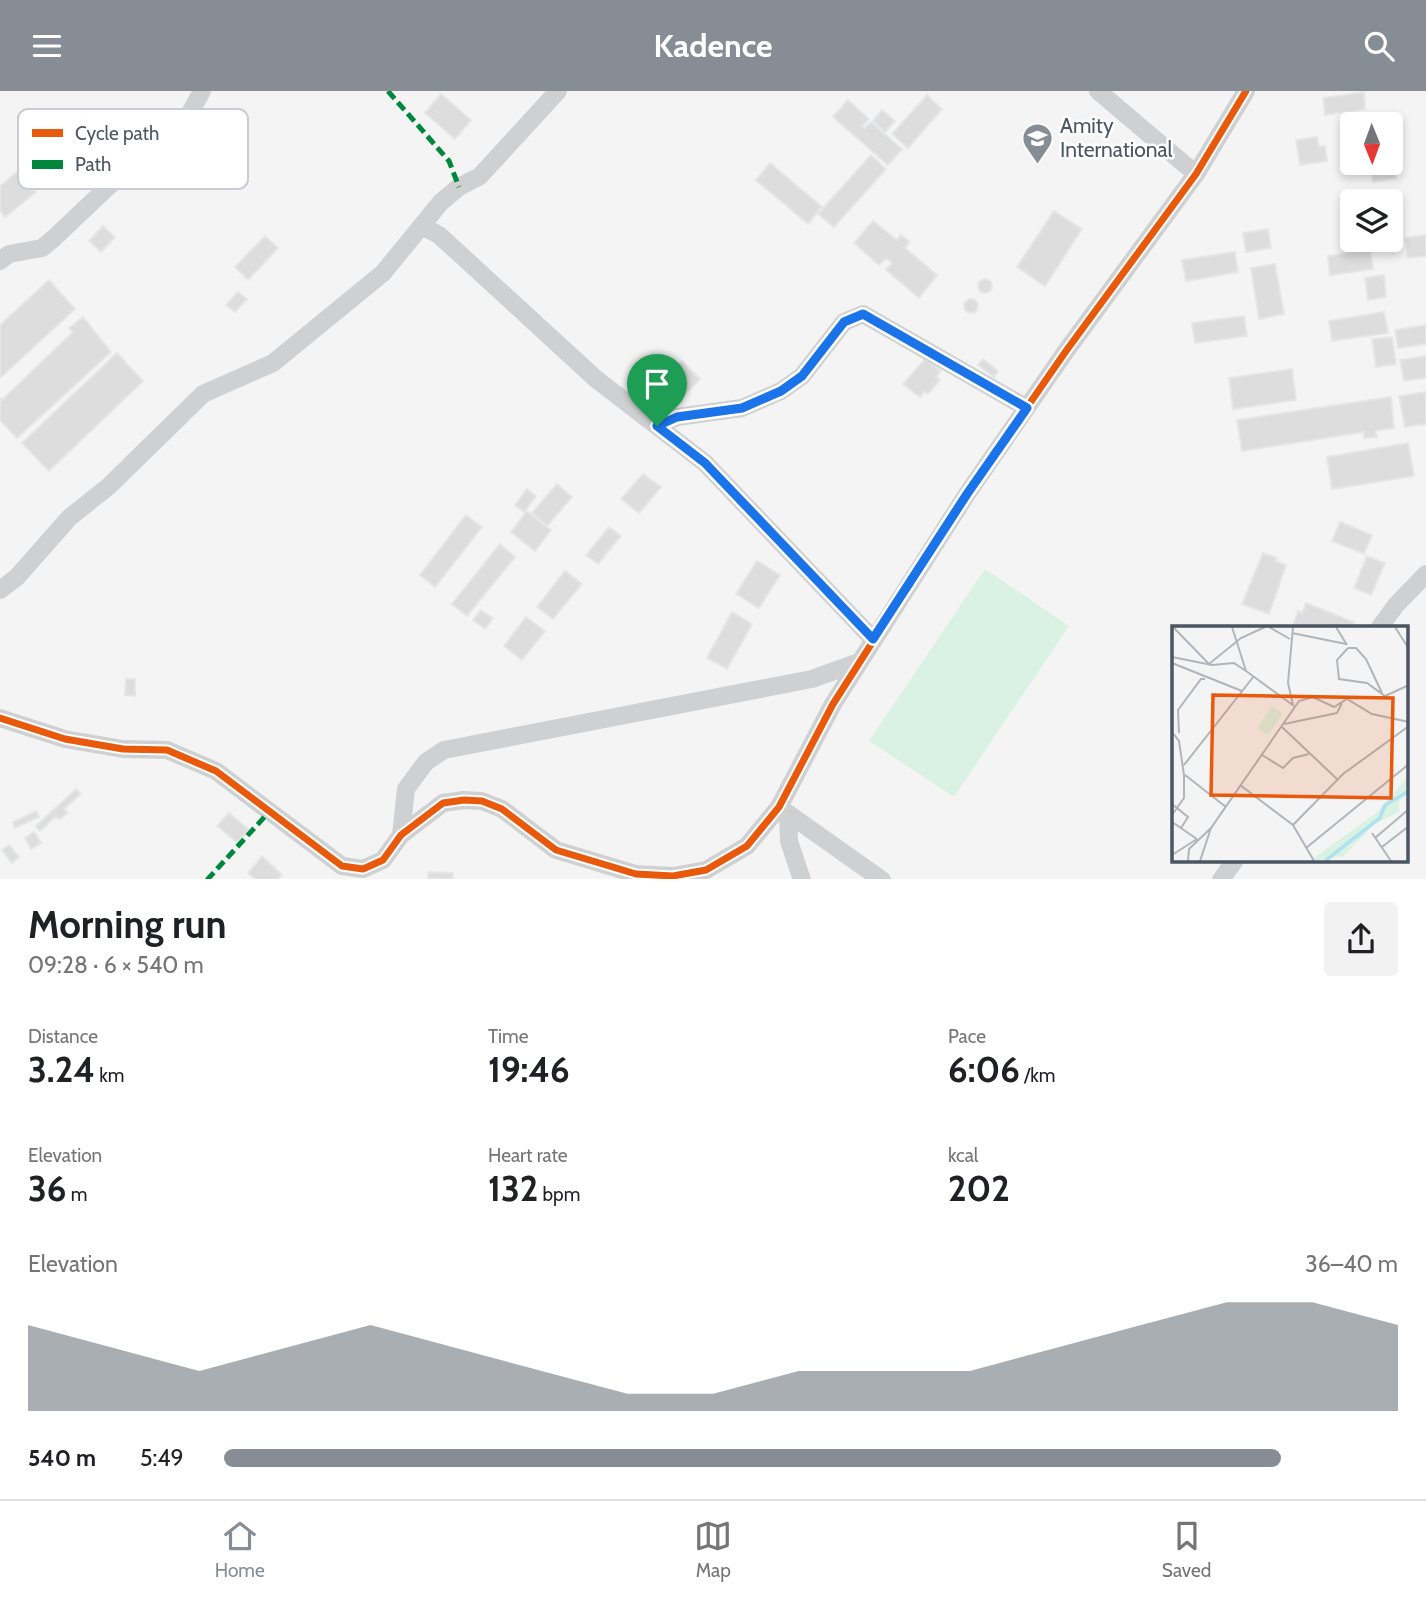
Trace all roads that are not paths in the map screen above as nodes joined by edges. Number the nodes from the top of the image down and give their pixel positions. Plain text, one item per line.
1 (202, 91) edge
2 (558, 91) edge
3 (1098, 91) edge
4 (1246, 91) edge
5 (192, 109) edge
6 (1196, 174) junction
7 (106, 189) edge
8 (422, 226) junction
9 (0, 261) edge
10 (1027, 408) junction
11 (657, 426) junction
12 (1426, 574) edge
13 (0, 590) edge
14 (1381, 626) edge
15 (873, 639) junction
16 (859, 662) junction
17 (0, 718) edge
18 (783, 810) junction
19 (401, 835) junction
20 (1234, 862) edge
21 (802, 879) edge
22 (881, 879) edge
23 (1222, 879) edge

1 - 5 street
2 - 8 street
3 - 6 street
4 - 6 street
6 - 10 street
7 - 9 street
8 - 11 street
8 - 13 street
10 - 11 street
10 - 15 street
11 - 15 street
12 - 14 street
15 - 16 street
16 - 18 street
16 - 19 street
17 - 19 street
18 - 19 street
18 - 21 street
18 - 22 street
20 - 23 street

